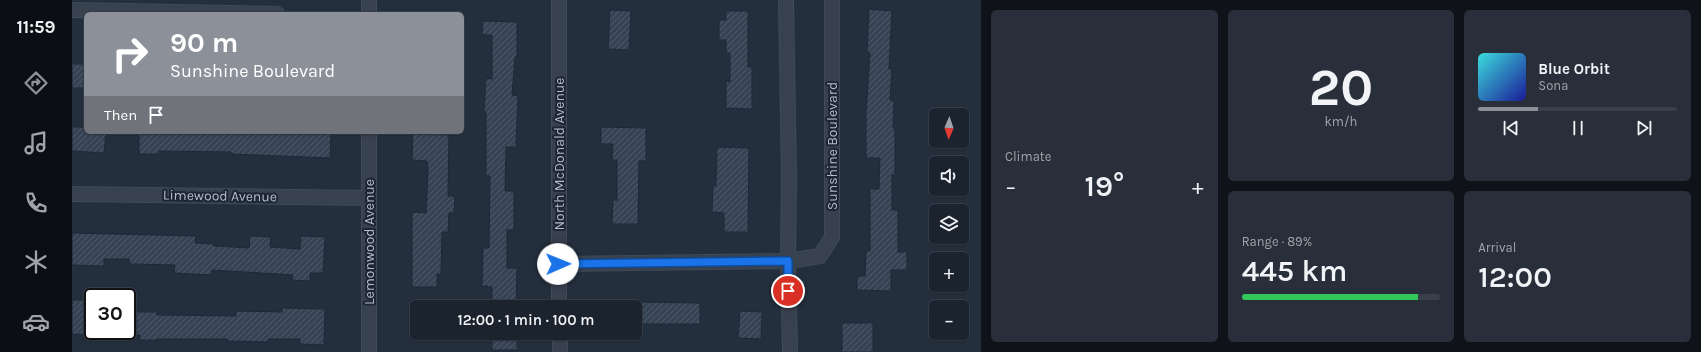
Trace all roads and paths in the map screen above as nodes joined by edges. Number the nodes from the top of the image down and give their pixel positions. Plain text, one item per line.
1 (369, 0) edge
2 (559, 0) edge
3 (786, 0) edge
4 (832, 0) edge
5 (167, 6) edge
6 (72, 10) edge
7 (250, 12) edge
8 (369, 12) edge
9 (369, 134) edge
10 (72, 194) edge
11 (369, 198) junction
12 (788, 261) junction
13 (558, 264) junction
14 (559, 300) edge
15 (560, 340) edge
16 (369, 352) edge
17 (560, 352) edge
18 (790, 352) edge

1 - 8 street
2 - 13 street, North McDonald Avenue
3 - 12 street
4 - 12 street, Sunshine Boulevard
5 - 6 street
5 - 7 street
9 - 11 street, Lemonwood Avenue
10 - 11 street, Limewood Avenue
11 - 16 street, Lemonwood Avenue
12 - 13 street, Sunshine Boulevard
12 - 18 street
13 - 14 street, North McDonald Avenue
15 - 17 street

